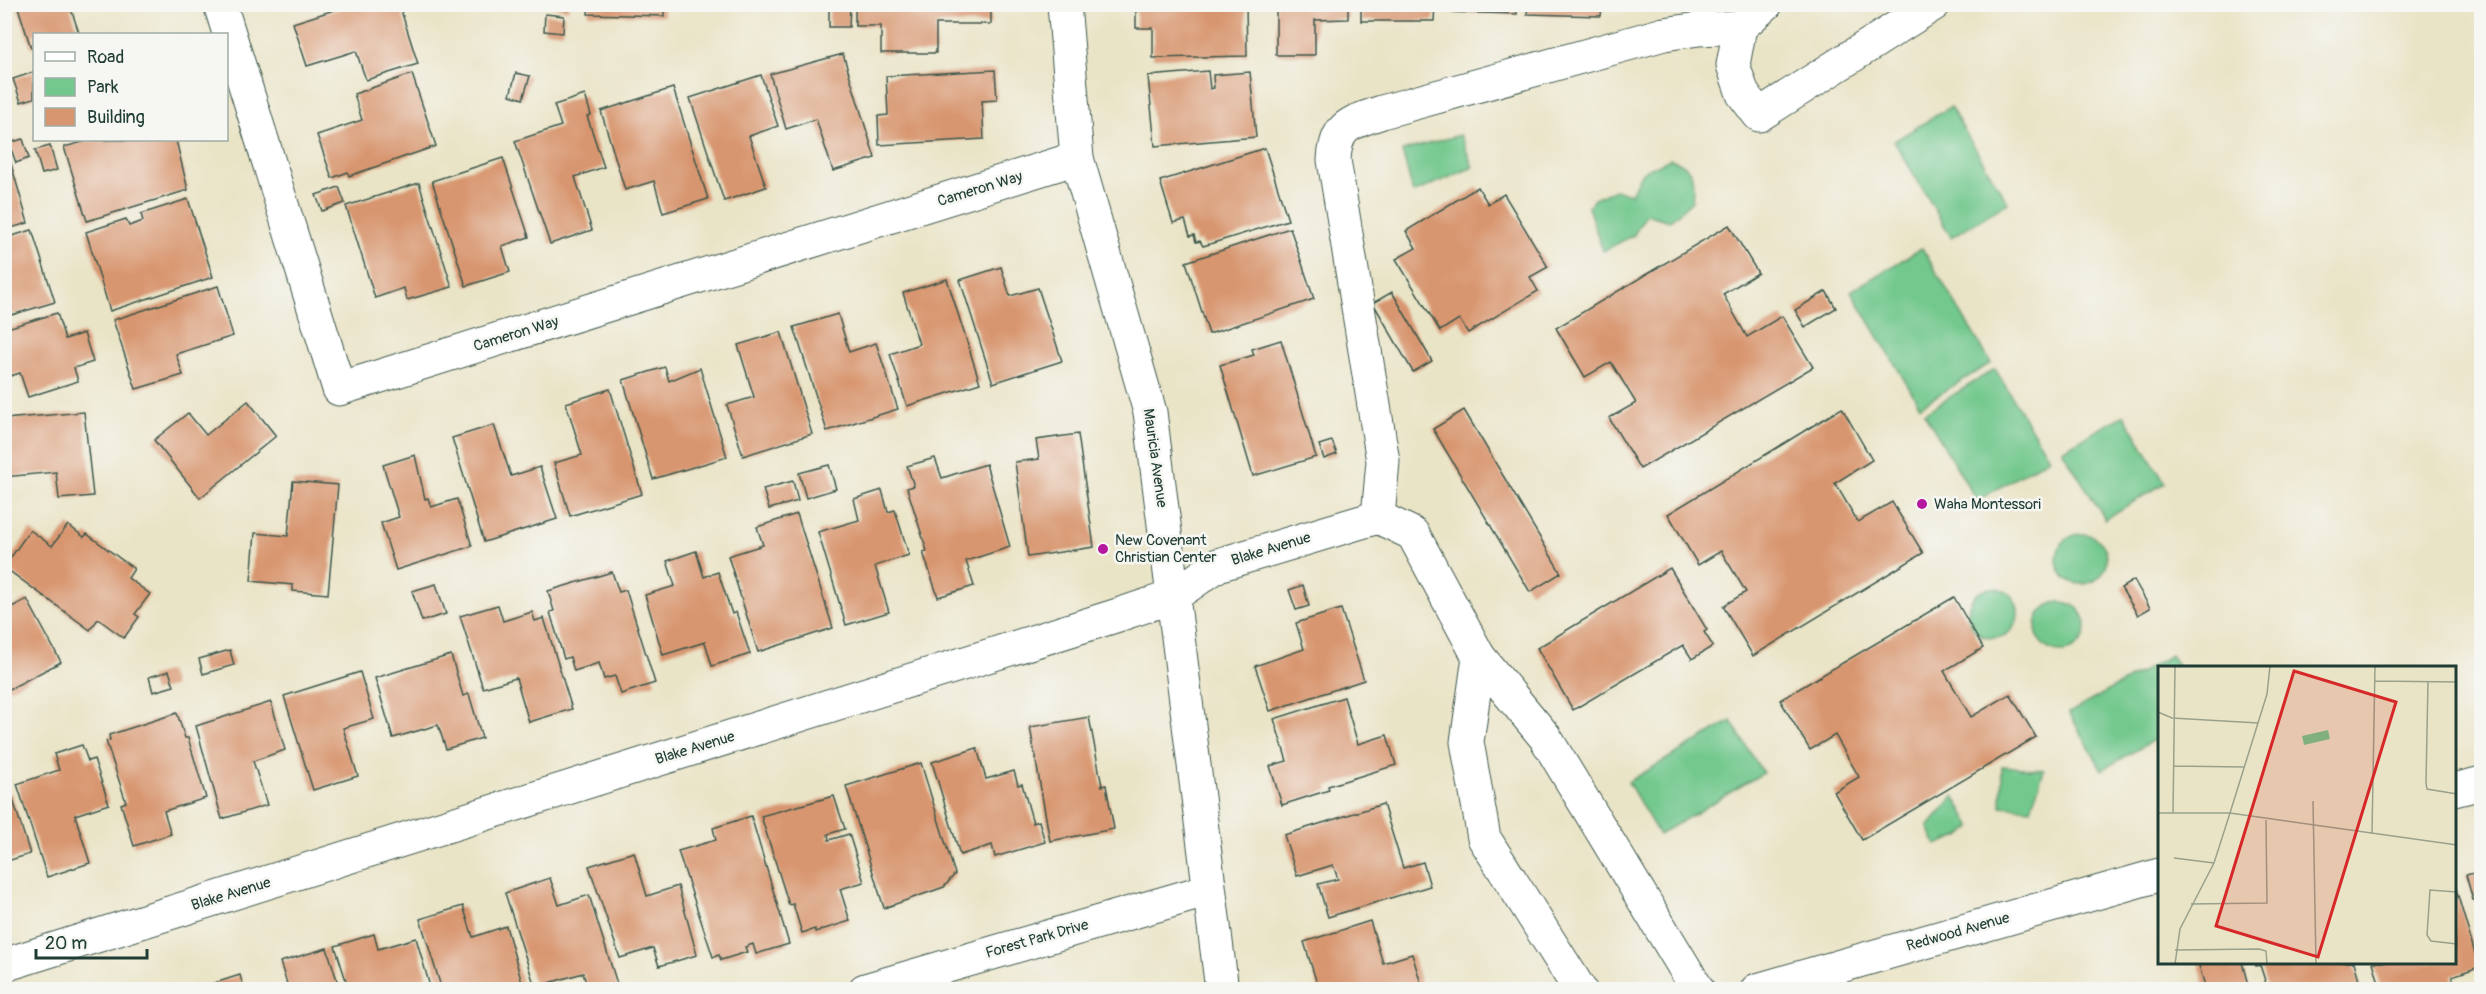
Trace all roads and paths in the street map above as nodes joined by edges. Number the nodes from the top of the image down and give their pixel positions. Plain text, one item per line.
1 (220, 4) edge
2 (1064, 4) edge
3 (1766, 4) edge
4 (1934, 4) edge
5 (1740, 27) junction
6 (1077, 158) junction
7 (1378, 516) junction
8 (1172, 597) junction
9 (1479, 657) junction
10 (2481, 783) edge
11 (2456, 789) edge
12 (2158, 875) edge
13 (1209, 890) junction
14 (4, 966) edge
15 (865, 990) edge
16 (1222, 990) edge
17 (1580, 990) edge
18 (1698, 990) edge
19 (1757, 990) edge

1 - 6 street, Cameron Way
2 - 6 street, Mauricia Avenue
3 - 5 street
4 - 5 street
5 - 7 street
6 - 8 street, Mauricia Avenue
7 - 8 street, Blake Avenue
7 - 9 street
8 - 13 street, Mauricia Avenue
8 - 14 street, Blake Avenue
9 - 17 street
9 - 18 street
10 - 11 street
12 - 19 street, Redwood Avenue
13 - 15 street, Forest Park Drive
13 - 16 street, Mauricia Avenue

